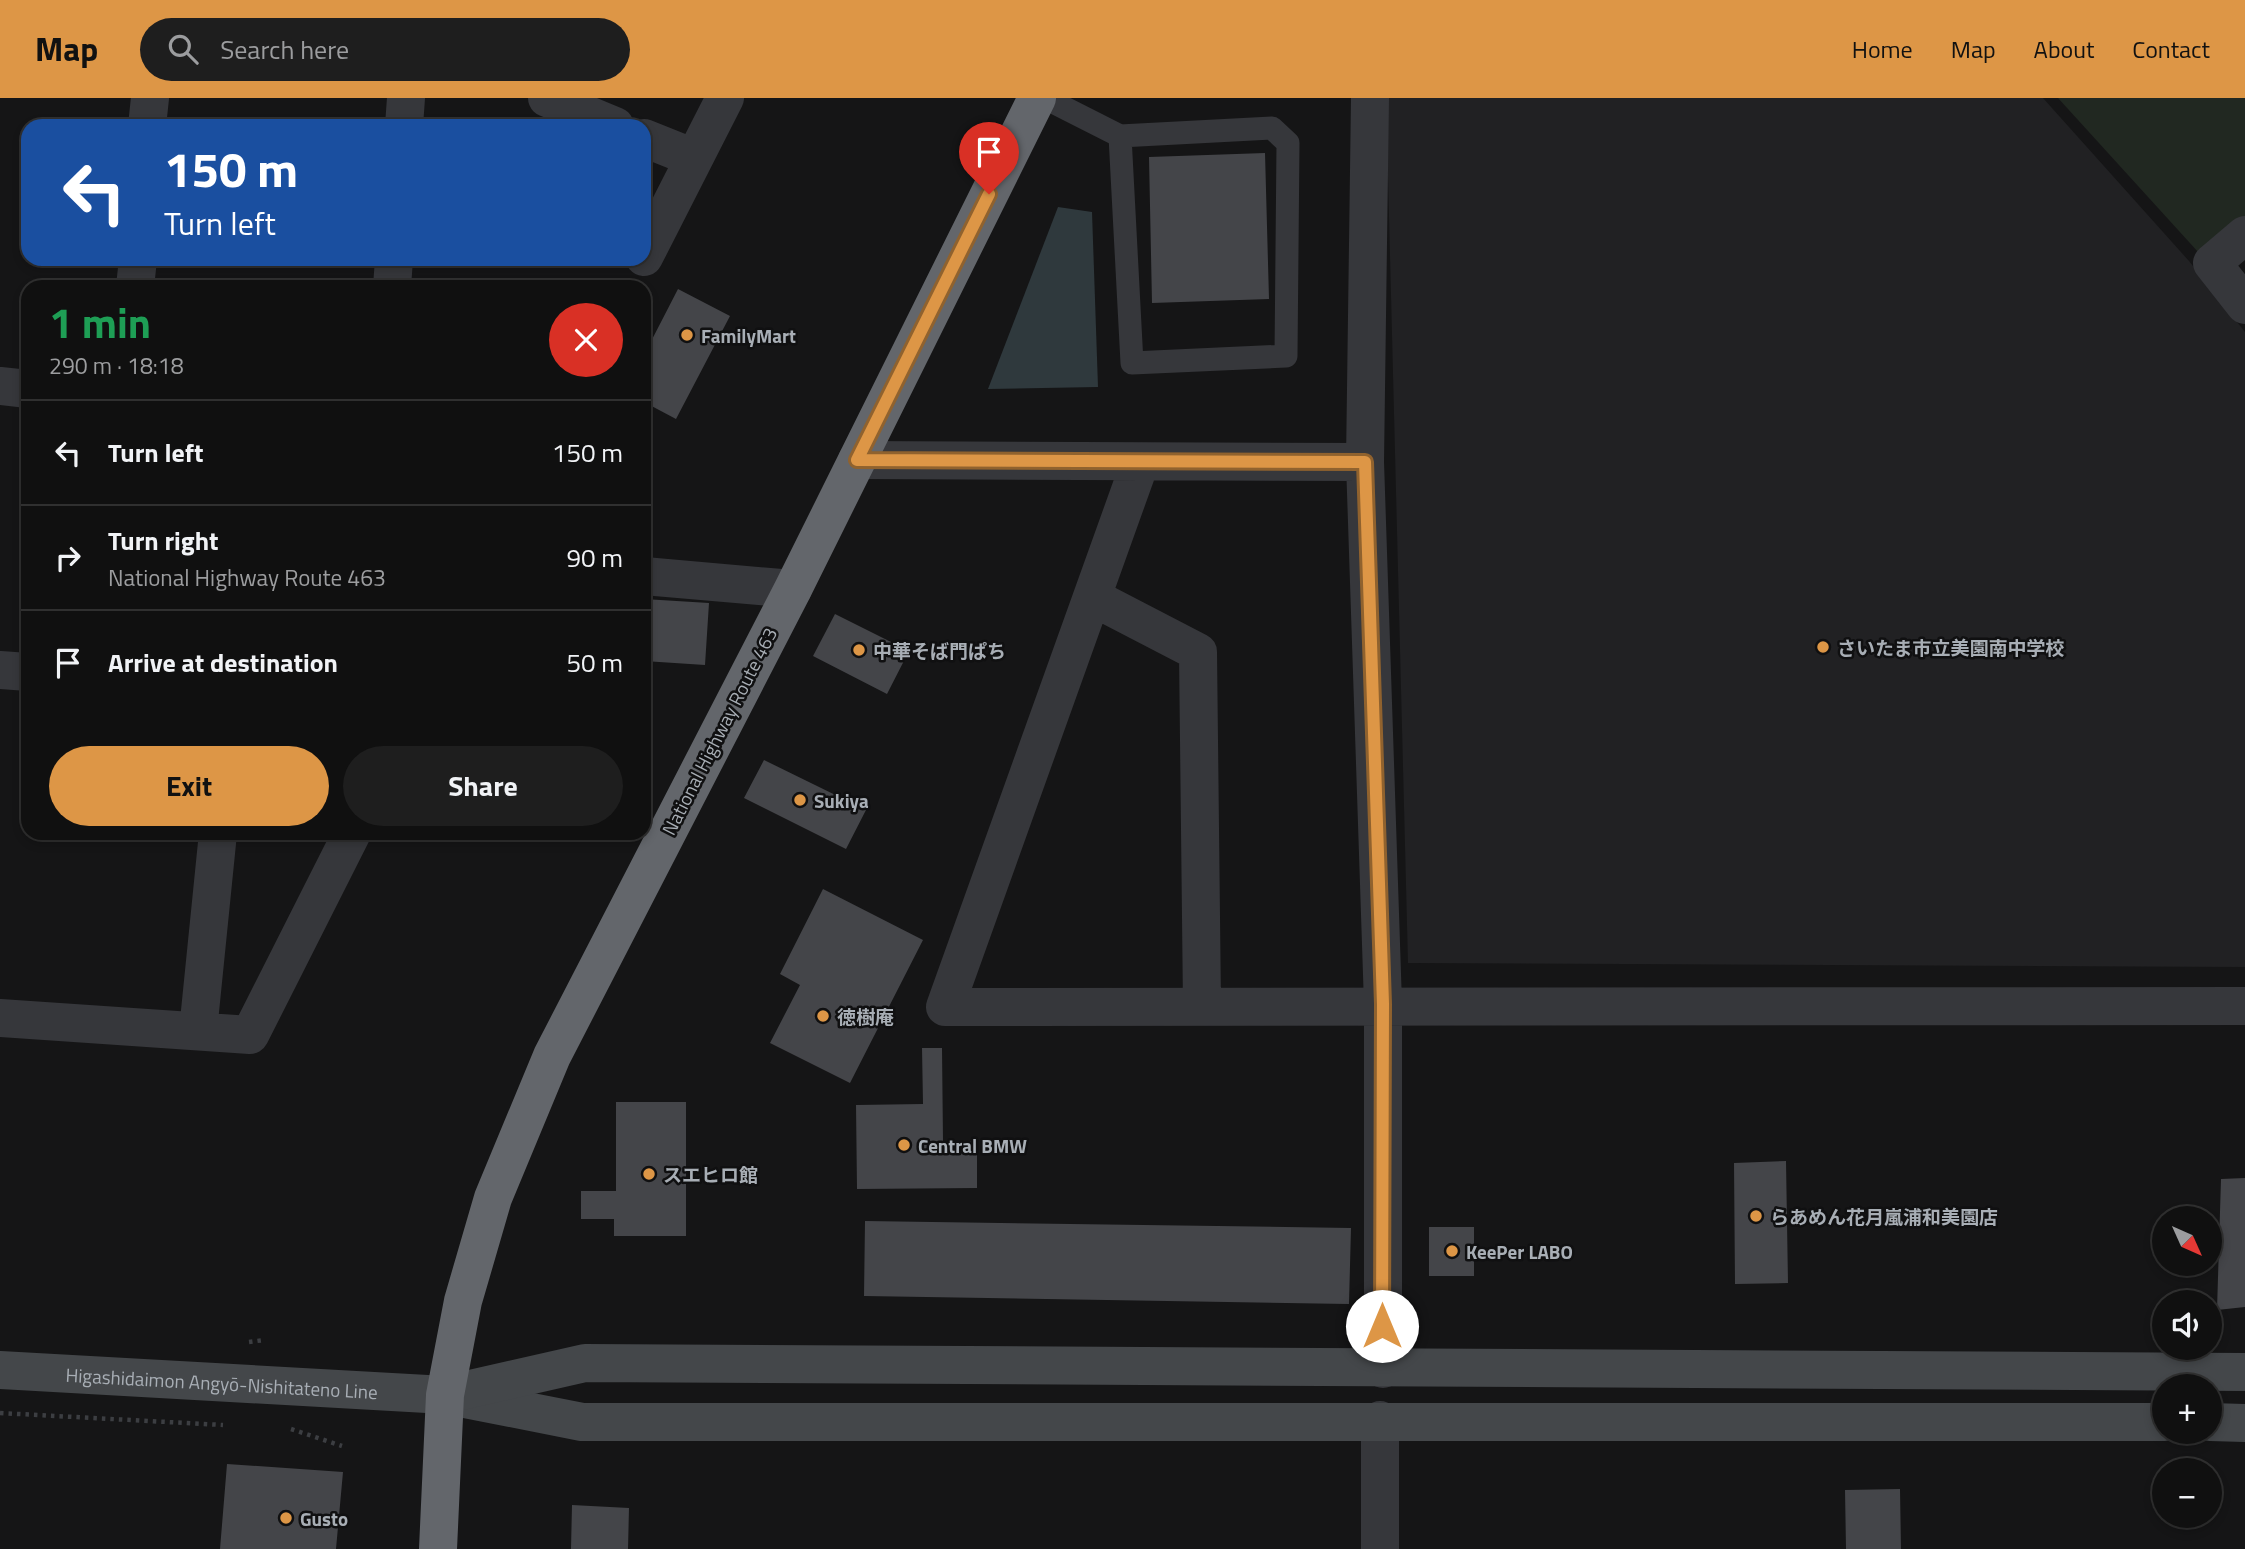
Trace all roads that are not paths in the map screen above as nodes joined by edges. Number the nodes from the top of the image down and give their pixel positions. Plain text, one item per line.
1 (150, 98) edge
2 (406, 98) edge
3 (547, 98) edge
4 (724, 98) edge
5 (1037, 98) edge
6 (1045, 98) edge
7 (1370, 98) edge
8 (148, 119) edge
9 (404, 119) edge
10 (598, 119) edge
11 (1120, 136) junction
12 (651, 141) edge
13 (694, 158) junction
14 (2245, 235) edge
15 (651, 244) edge
16 (2245, 305) edge
17 (0, 386) edge
18 (21, 388) edge
19 (857, 460) junction
20 (1365, 462) junction
21 (1140, 463) junction
22 (651, 577) edge
23 (793, 589) junction
24 (1092, 597) junction
25 (0, 670) edge
26 (21, 672) edge
27 (217, 840) edge
28 (348, 840) edge
29 (1383, 1004) junction
30 (1202, 1005) junction
31 (2245, 1006) edge
32 (0, 1018) edge
33 (198, 1031) junction
34 (1383, 1369) junction
35 (0, 1370) edge
36 (2245, 1372) edge
37 (445, 1395) junction
38 (1380, 1420) junction
39 (2152, 1422) edge
40 (2222, 1422) edge
41 (2245, 1423) edge
42 (438, 1549) edge
43 (1380, 1549) edge

1 - 8 street
2 - 9 street
3 - 10 street
4 - 13 street
5 - 19 highway, National Highway Route 463
6 - 11 lane
7 - 20 street
11 - 11 lane
12 - 13 street
13 - 15 street
14 - 16 street
17 - 18 street
19 - 21 street
19 - 23 highway, National Highway Route 463
20 - 21 street
20 - 29 street
21 - 24 street
22 - 23 street
23 - 37 highway, National Highway Route 463
24 - 30 street
24 - 30 street
25 - 26 street
27 - 33 street
28 - 33 street
29 - 30 street
29 - 31 street
29 - 34 street
32 - 33 street
34 - 36 street
34 - 37 street
35 - 37 street, Higashidaimon Angyō-Nishitateno Line
37 - 38 street
37 - 42 highway, National Highway Route 463
38 - 39 street
38 - 43 street
40 - 41 street

